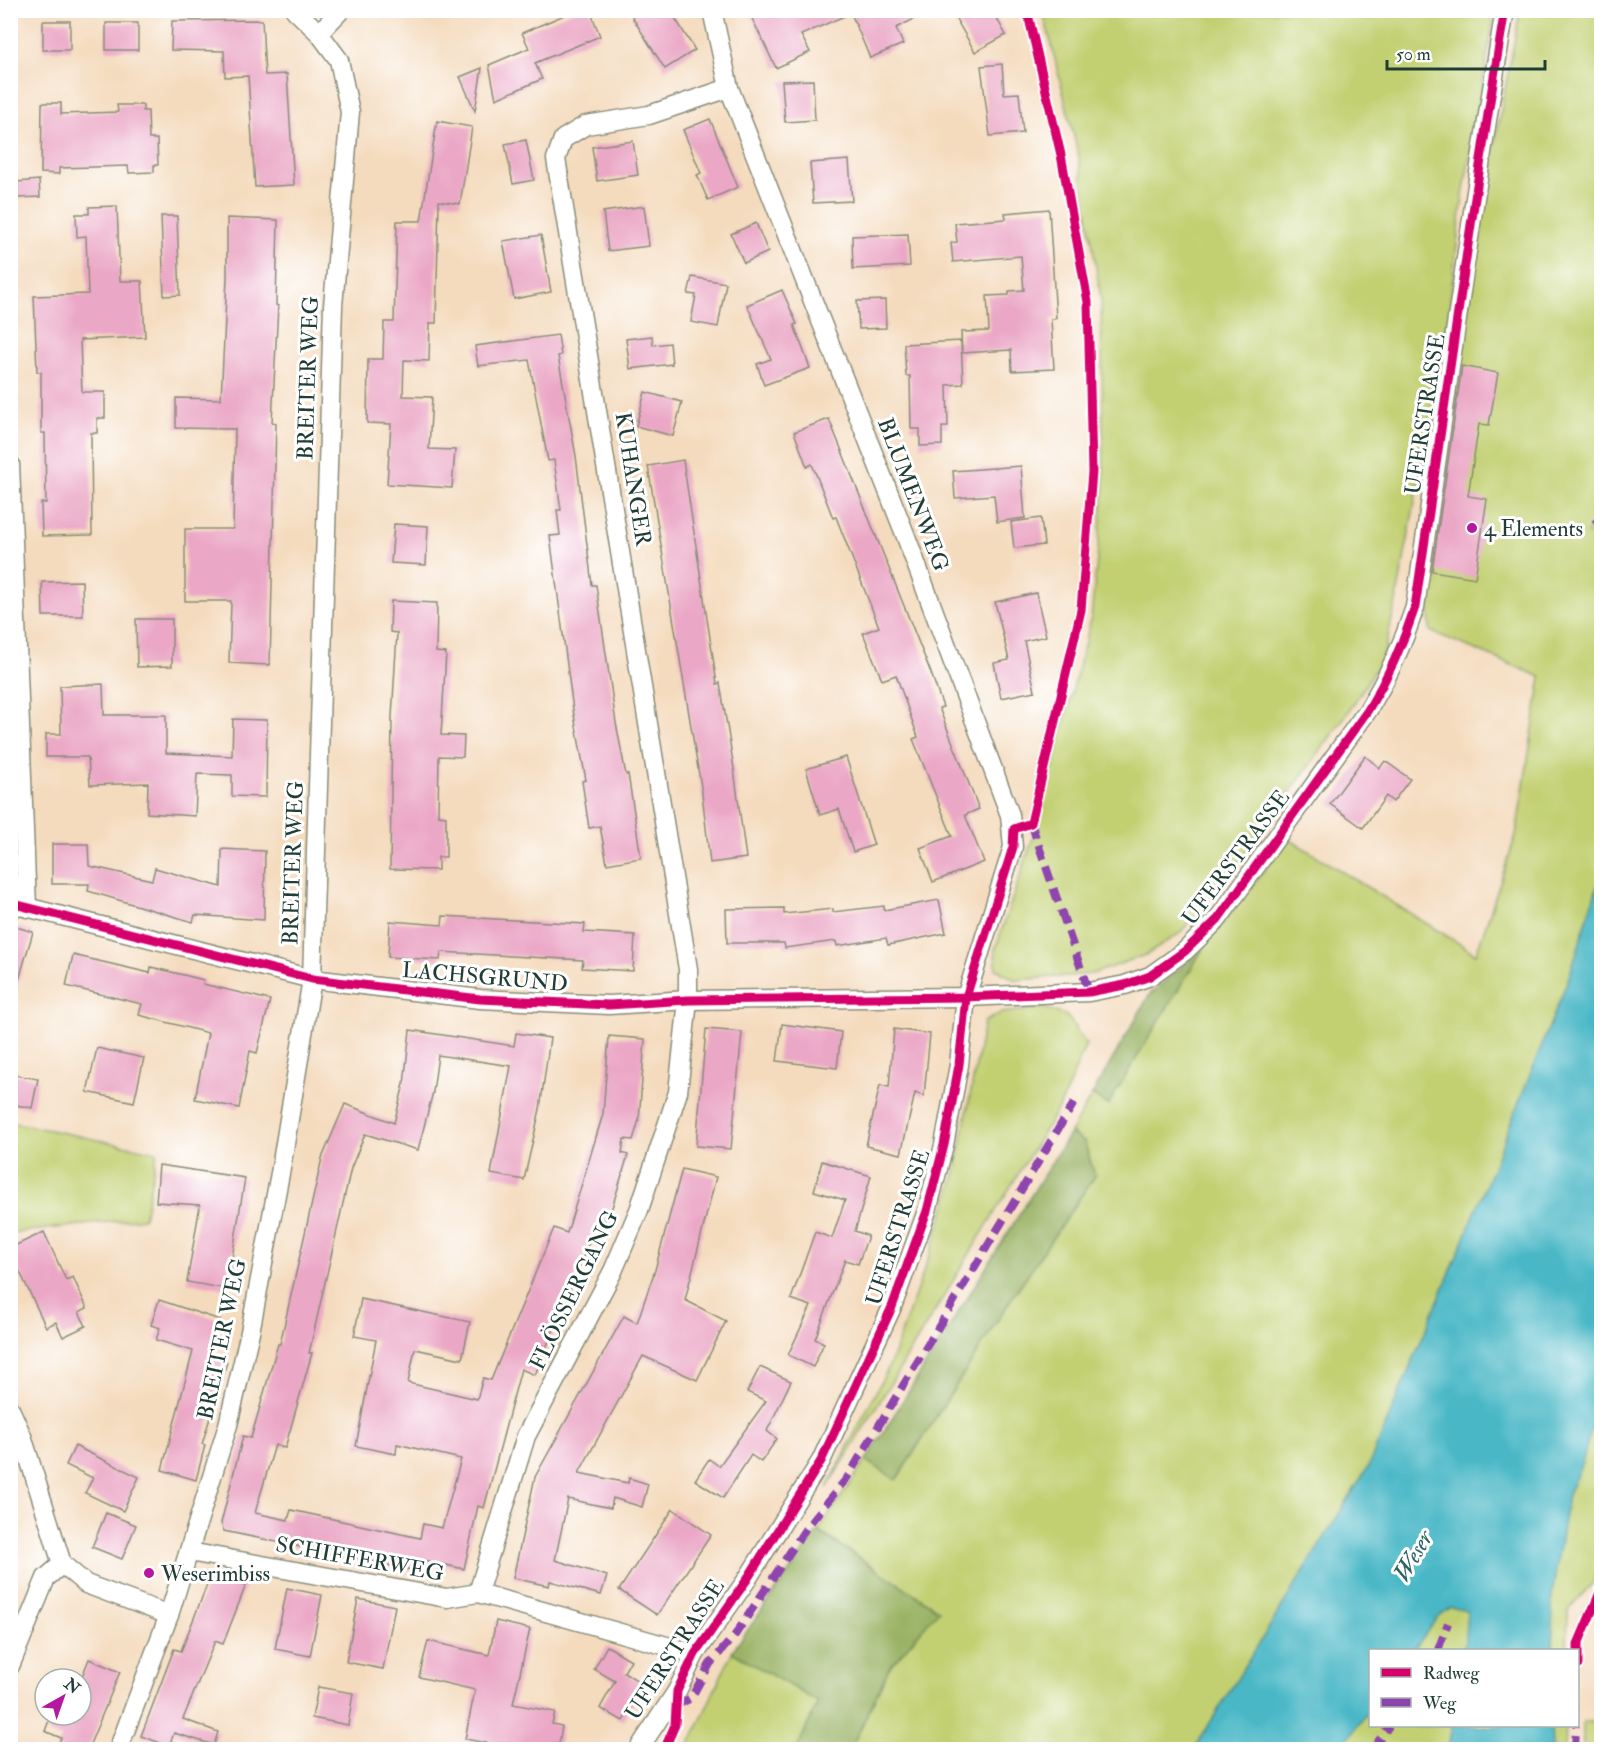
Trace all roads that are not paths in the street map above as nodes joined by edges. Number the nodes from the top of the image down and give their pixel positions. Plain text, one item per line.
1 (295, 10) edge
2 (341, 10) edge
3 (712, 10) edge
4 (1505, 10) edge
5 (320, 33) junction
6 (729, 88) junction
7 (10, 464) edge
8 (19, 905) edge
9 (312, 979) junction
10 (966, 998) junction
11 (688, 1000) junction
12 (10, 1408) edge
13 (189, 1552) junction
14 (62, 1564) junction
15 (477, 1593) junction
16 (169, 1616) junction
17 (695, 1654) junction
18 (10, 1666) edge
19 (118, 1749) edge
20 (638, 1749) edge

1 - 5 street, BREITER WEG
2 - 5 street
3 - 6 street, BLUMENWEG
4 - 10 street, UFERSTRASSE
5 - 9 street, BREITER WEG
6 - 10 street, BLUMENWEG
6 - 11 street, KUHANGER
7 - 8 street
8 - 9 street, LACHSGRUND
9 - 11 street, LACHSGRUND
9 - 13 street, BREITER WEG
10 - 11 street, LACHSGRUND
10 - 17 street, UFERSTRASSE
11 - 15 street, FLÖSSERGANG
12 - 14 street
13 - 15 street, SCHIFFERWEG
13 - 16 street, BREITER WEG
14 - 16 street
14 - 18 street
15 - 17 street, SCHIFFERWEG
16 - 19 street, BREITER WEG
17 - 20 street, UFERSTRASSE

